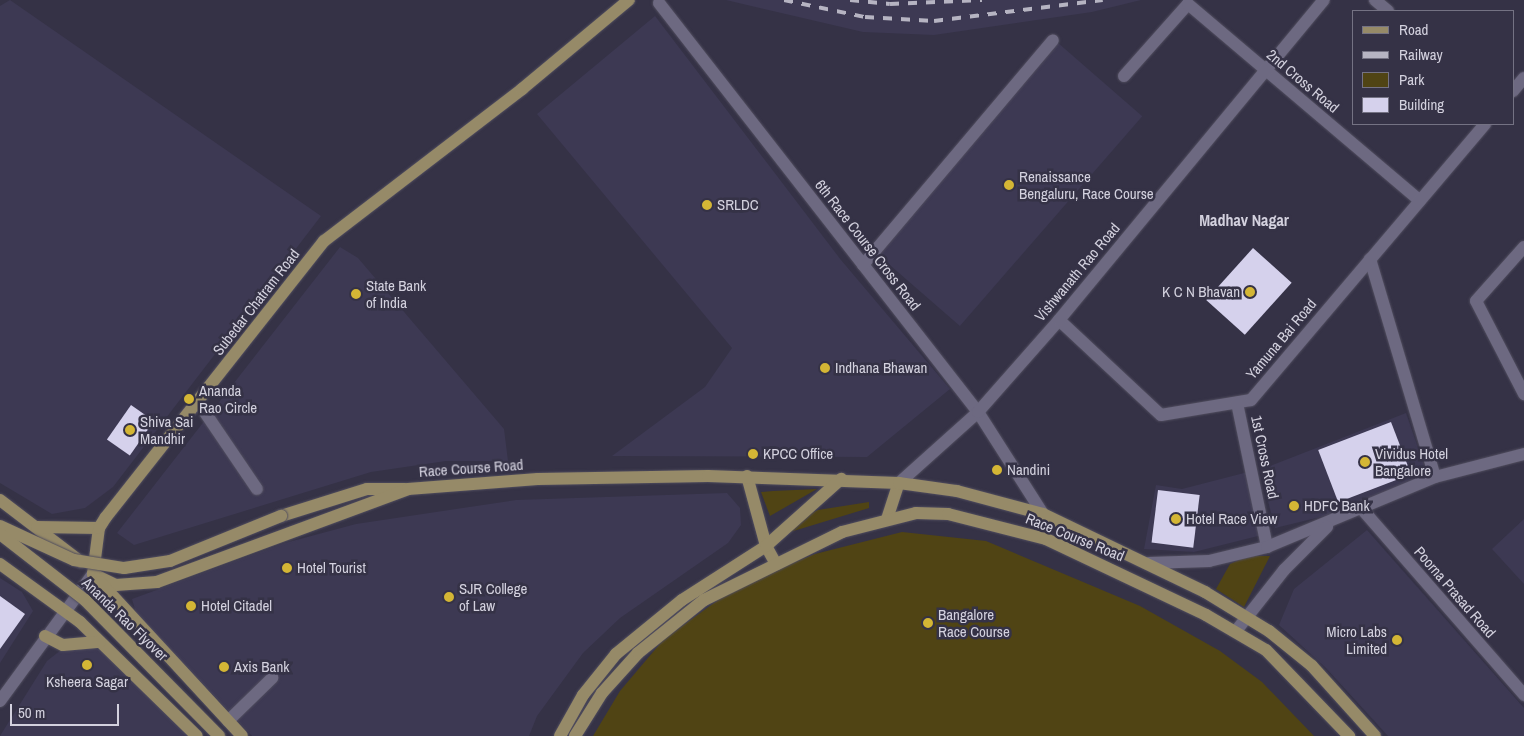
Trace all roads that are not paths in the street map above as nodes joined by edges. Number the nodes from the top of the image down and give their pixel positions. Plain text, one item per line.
1 (629, 0) edge
2 (1324, 0) edge
3 (1375, 0) edge
4 (659, 3) dead end
5 (1387, 10) edge
6 (1053, 40) dead end
7 (1264, 69) junction
8 (1124, 76) dead end
9 (1524, 78) edge
10 (1514, 90) edge
11 (1484, 125) edge
12 (1420, 201) junction
13 (1524, 247) edge
14 (1370, 259) junction
15 (863, 265) junction
16 (1059, 320) junction
17 (1524, 394) edge
18 (198, 402) junction
19 (1237, 403) junction
20 (978, 412) junction
21 (1524, 454) edge
22 (747, 476) junction
23 (1435, 476) junction
24 (841, 479) junction
25 (899, 483) junction
26 (257, 489) dead end
27 (408, 489) junction
28 (0, 500) edge
29 (1362, 509) junction
30 (1043, 514) junction
31 (887, 519) junction
32 (1331, 523) junction
33 (0, 526) edge
34 (37, 526) junction
35 (99, 528) junction
36 (0, 534) edge
37 (766, 546) junction
38 (1267, 547) junction
39 (1149, 563) junction
40 (0, 564) edge
41 (776, 564) junction
42 (93, 574) junction
43 (63, 610) junction
44 (1247, 616) junction
45 (1236, 631) junction
46 (45, 636) junction
47 (100, 642) junction
48 (272, 678) dead end
49 (1524, 696) edge
50 (0, 701) edge
51 (228, 721) junction
52 (197, 736) edge
53 (219, 736) edge
54 (242, 736) edge
55 (560, 736) edge
56 (574, 736) edge
57 (1349, 736) edge
58 (1375, 736) edge

1 - 18 main road, Subedar Chatram Road
2 - 7 street, Vishwanath Rao Road
3 - 5 street
4 - 15 street, 6th Race Course Cross Road
6 - 15 street
7 - 8 street, 2nd Cross Road
7 - 12 street, 2nd Cross Road
7 - 16 street, Vishwanath Rao Road
9 - 10 street
11 - 12 street, Yamuna Bai Road
12 - 14 street, Yamuna Bai Road
13 - 17 street
14 - 19 street, Yamuna Bai Road
14 - 23 street
15 - 20 street, 6th Race Course Cross Road
16 - 19 street, Yamuna Bai Road
16 - 20 street, Vishwanath Rao Road
18 - 26 street
18 - 35 main road, Subedar Chatram Road
19 - 38 street, 1st Cross Road
20 - 25 street, Vishwanath Rao Road
20 - 30 street, 6th Race Course Cross Road
21 - 23 street
22 - 24 main road, Race Course Road
22 - 27 main road, Race Course Road
22 - 37 main road
23 - 29 street
24 - 25 main road, Race Course Road
24 - 37 main road
25 - 30 main road, Race Course Road
25 - 31 main road
27 - 33 main road, bridge
27 - 42 main road, Race Course Road
28 - 34 main road
29 - 32 street
29 - 49 street, Poorna Prasad Road
30 - 39 main road, Race Course Road
31 - 41 main road, Race Course Road
31 - 45 main road, Race Course Road
32 - 38 street
32 - 44 street
34 - 35 main road
34 - 42 main road
35 - 42 main road
36 - 53 main road, Ananda Rao Flyover, bridge
37 - 41 main road
37 - 55 main road
38 - 39 street
39 - 44 main road, Race Course Road
40 - 43 main road
41 - 56 main road, Race Course Road
42 - 43 street
42 - 51 main road
43 - 46 street
43 - 47 main road
44 - 45 street
44 - 58 main road, Race Course Road
45 - 57 main road, Race Course Road
46 - 47 main road
46 - 50 street
47 - 52 main road
48 - 51 street
51 - 54 main road

